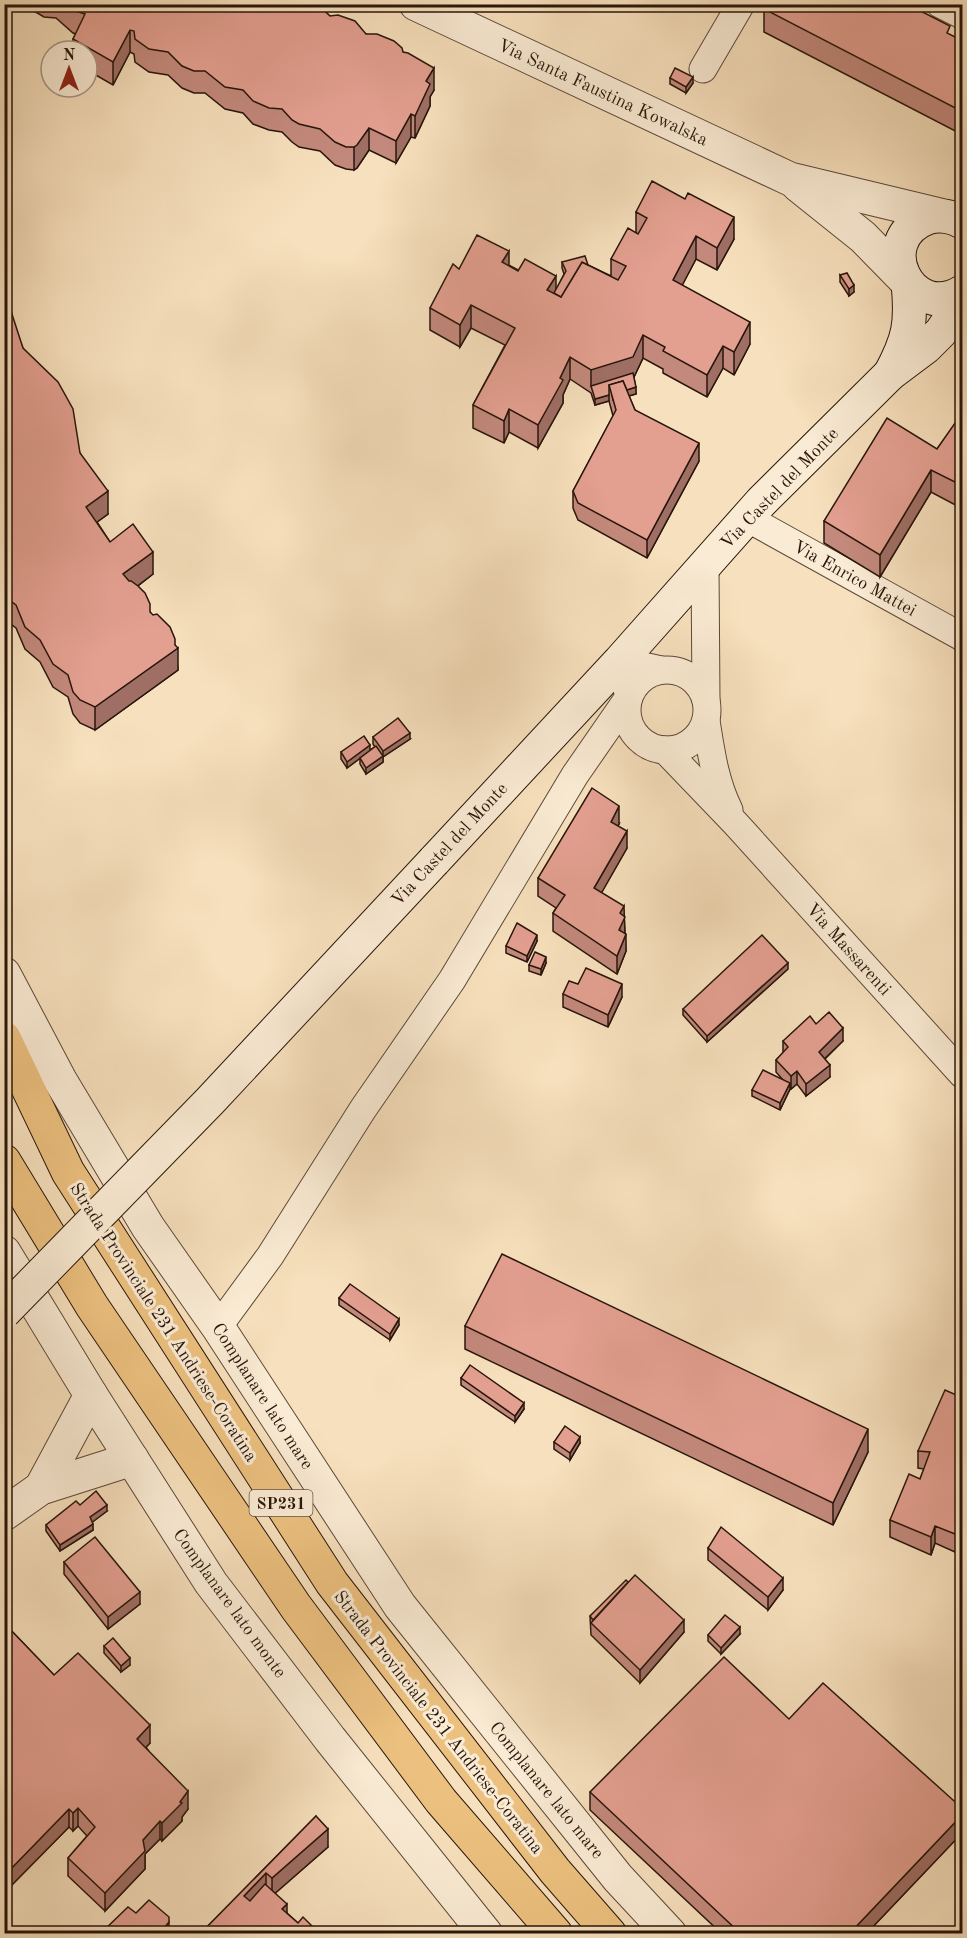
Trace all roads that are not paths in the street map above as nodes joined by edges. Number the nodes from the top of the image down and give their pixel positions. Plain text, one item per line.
1 (416, 4) edge
2 (741, 4) edge
3 (940, 4) edge
4 (963, 15) edge
5 (703, 69) dead end
6 (790, 179) junction
7 (958, 220) edge
8 (908, 284) junction
9 (963, 292) edge
10 (963, 301) edge
11 (890, 374) junction
12 (747, 518) junction
13 (705, 567) junction
14 (963, 638) edge
15 (620, 661) junction
16 (661, 670) junction
17 (629, 697) junction
18 (706, 711) junction
19 (665, 750) junction
20 (736, 824) junction
21 (4, 974) edge
22 (4, 1038) edge
23 (963, 1074) edge
24 (4, 1161) edge
25 (4, 1252) edge
26 (4, 1312) edge
27 (218, 1327) junction
28 (91, 1395) junction
29 (132, 1459) junction
30 (41, 1488) junction
31 (4, 1514) edge
32 (486, 1934) edge
33 (556, 1934) edge
34 (610, 1934) edge
35 (670, 1934) edge

1 - 6 street, Via Santa Faustina Kowalska
2 - 5 street
3 - 4 street
6 - 7 street
6 - 8 street
7 - 8 street, Via Castel del Monte
8 - 9 street
8 - 11 street, Via Castel del Monte
10 - 11 street, Via Castel del Monte
11 - 12 street, Via Castel del Monte
12 - 13 street, Via Castel del Monte
12 - 14 street, Via Enrico Mattei
13 - 15 street, Via Castel del Monte
13 - 18 street
15 - 16 street
15 - 17 street
15 - 26 street, Via Castel del Monte, bridge
16 - 17 street
16 - 18 street
17 - 19 street
17 - 27 street
18 - 19 street
18 - 20 street
19 - 20 street
20 - 23 street, Via Massarenti
21 - 27 street, Complanare lato mare
22 - 34 highway, Strada Provinciale 231 Andriese-Coratina / SP231
24 - 33 highway, SP231
25 - 28 street, Complanare lato monte
27 - 35 street, Complanare lato mare
28 - 29 street, Complanare lato monte
28 - 30 street
29 - 30 street
29 - 32 street, Complanare lato monte
30 - 31 street

